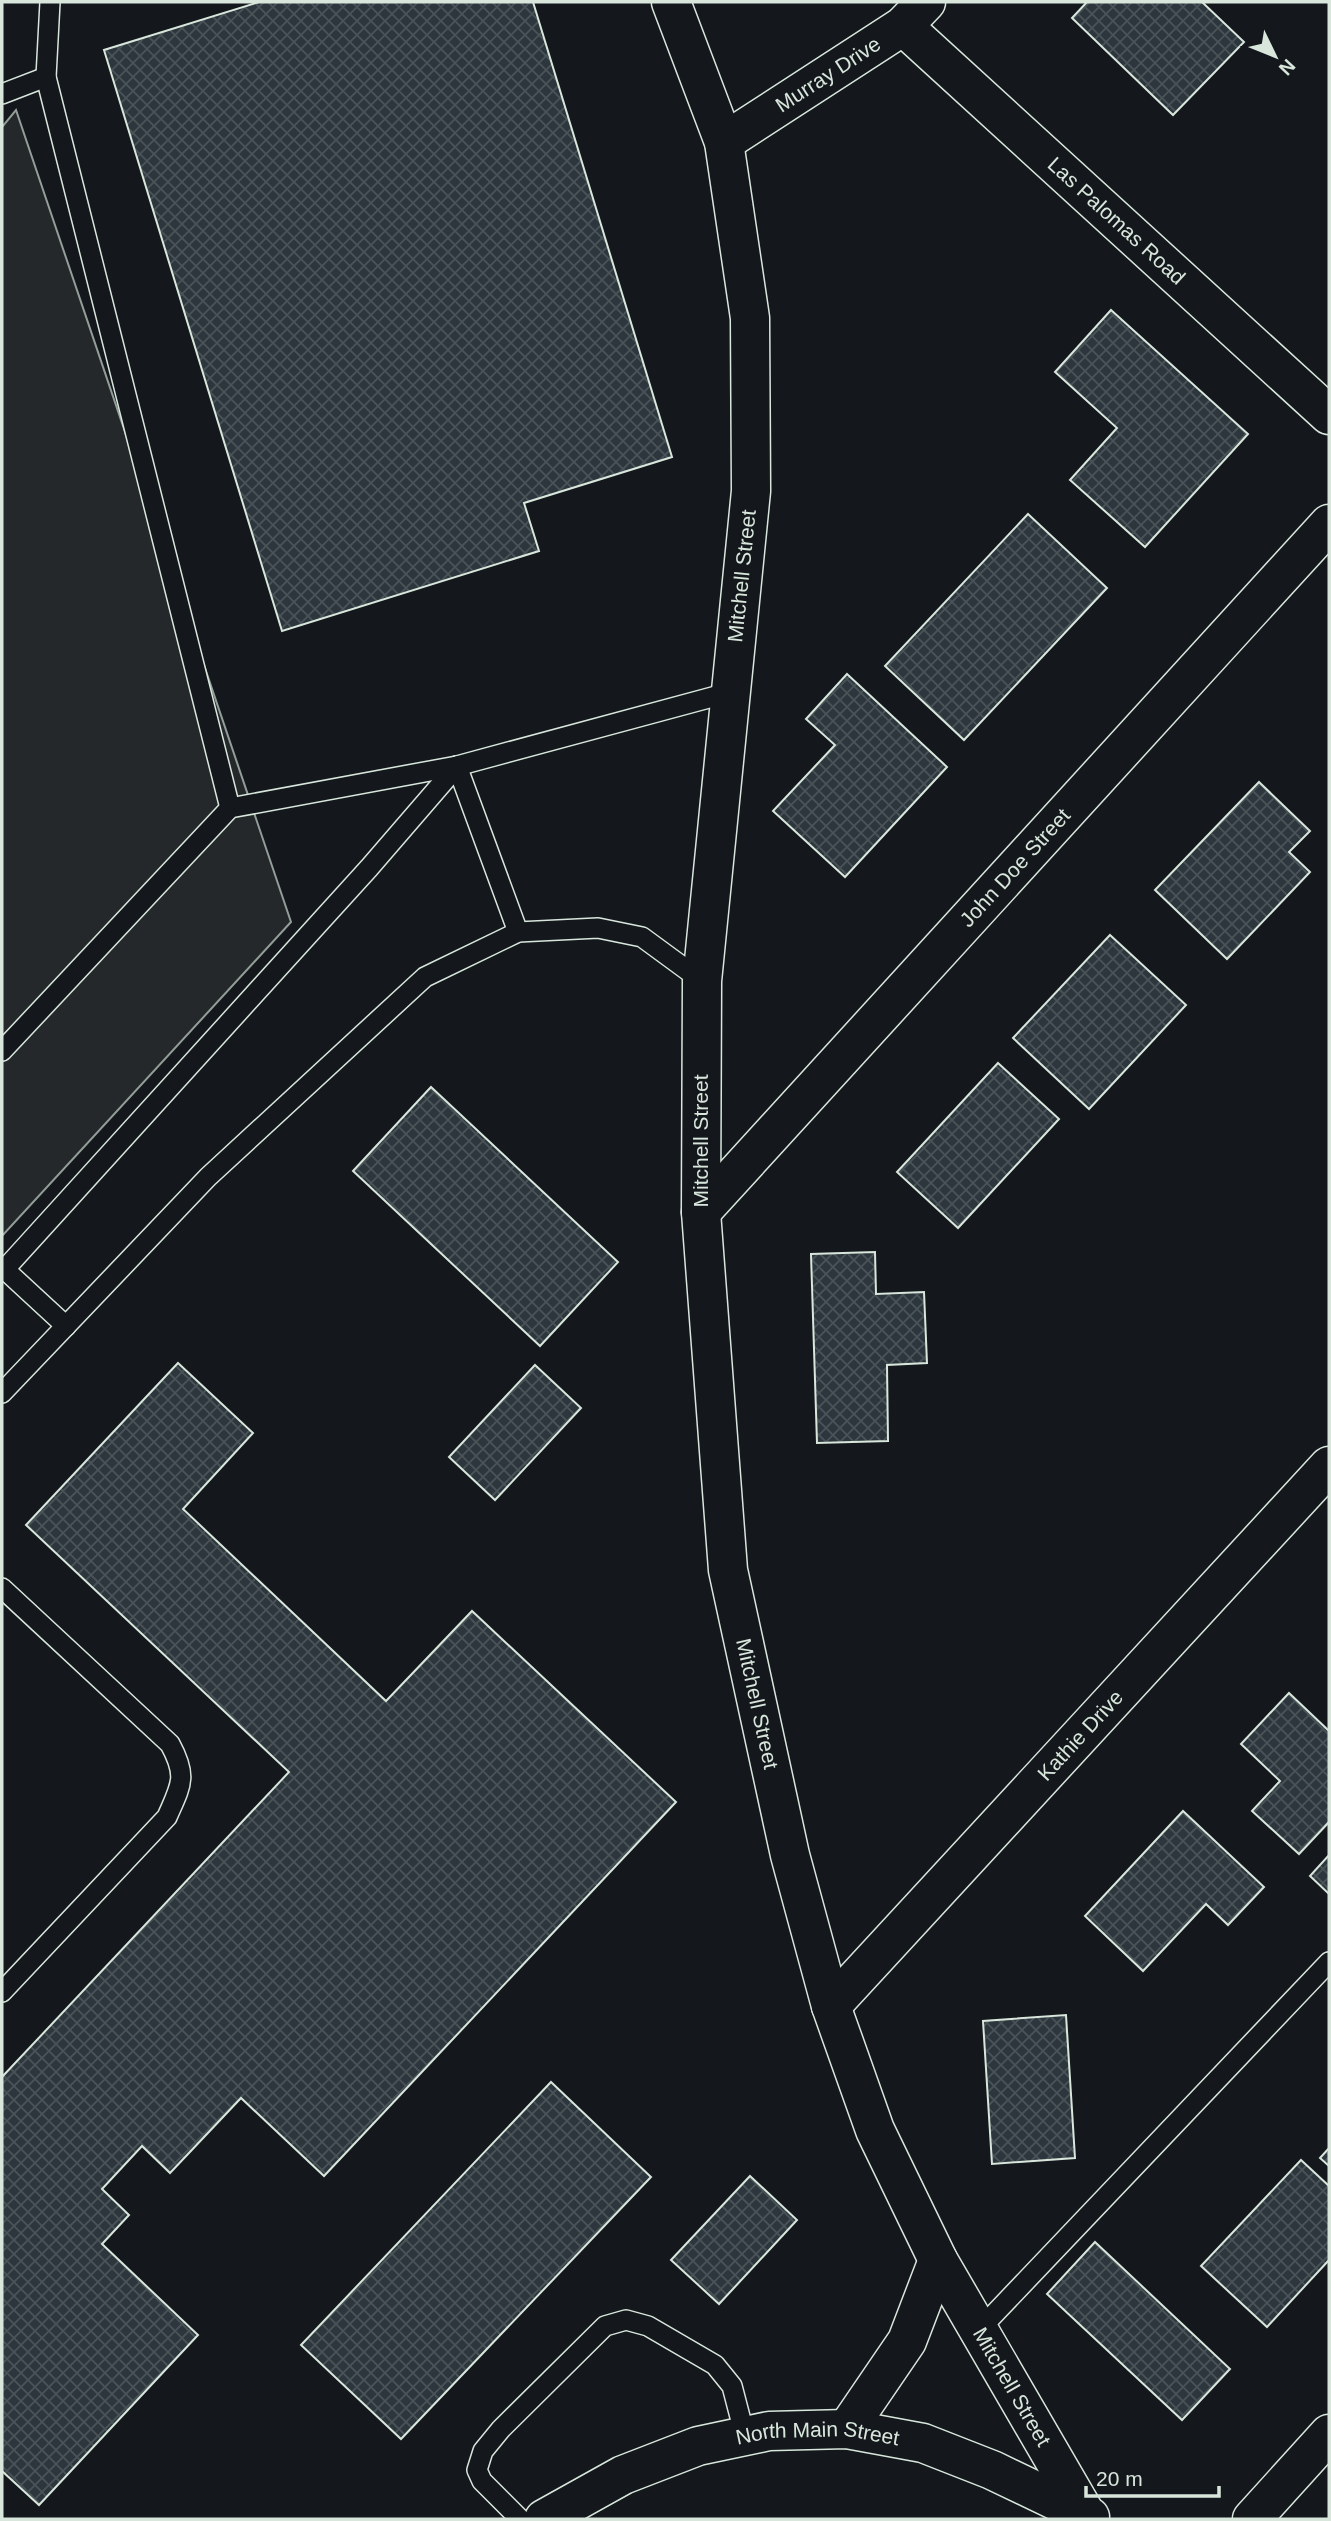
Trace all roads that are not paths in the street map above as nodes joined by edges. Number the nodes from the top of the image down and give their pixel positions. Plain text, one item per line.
1 (50, 2) edge
2 (671, 2) edge
3 (915, 14) edge
4 (46, 78) junction
5 (2, 94) edge
6 (724, 142) junction
7 (1329, 415) edge
8 (1329, 524) edge
9 (731, 692) junction
10 (457, 766) junction
11 (230, 808) junction
12 (518, 932) junction
13 (702, 981) junction
14 (2, 1051) edge
15 (701, 1212) junction
16 (3, 1268) edge
17 (66, 1326) junction
18 (2, 1393) edge
19 (1329, 1466) edge
20 (2, 1588) edge
21 (1329, 1962) edge
22 (2, 1992) edge
23 (831, 2006) junction
24 (938, 2260) junction
25 (979, 2330) junction
26 (847, 2429) junction
27 (1329, 2434) edge
28 (745, 2437) junction
29 (1089, 2516) edge
30 (520, 2519) edge
31 (544, 2519) edge
32 (1252, 2519) edge

1 - 4 lane
2 - 6 street, Mitchell Street
3 - 6 street, Murray Drive
3 - 7 street, Las Palomas Road
4 - 5 lane
4 - 11 lane
6 - 9 street, Mitchell Street
8 - 15 street, John Doe Street
9 - 10 lane
9 - 13 street, Mitchell Street
10 - 11 lane
10 - 12 lane
10 - 16 lane
11 - 14 lane
12 - 13 lane
12 - 17 lane
13 - 15 street, Mitchell Street
15 - 23 street, Mitchell Street
16 - 17 lane
17 - 18 lane
19 - 23 street, Kathie Drive
20 - 22 lane
21 - 25 lane
23 - 24 street, Mitchell Street
24 - 25 street, Mitchell Street
24 - 26 street
25 - 29 street, Mitchell Street
26 - 28 street, North Main Street
26 - 29 street, North Main Street
27 - 32 street
28 - 30 lane
28 - 31 street, North Main Street

